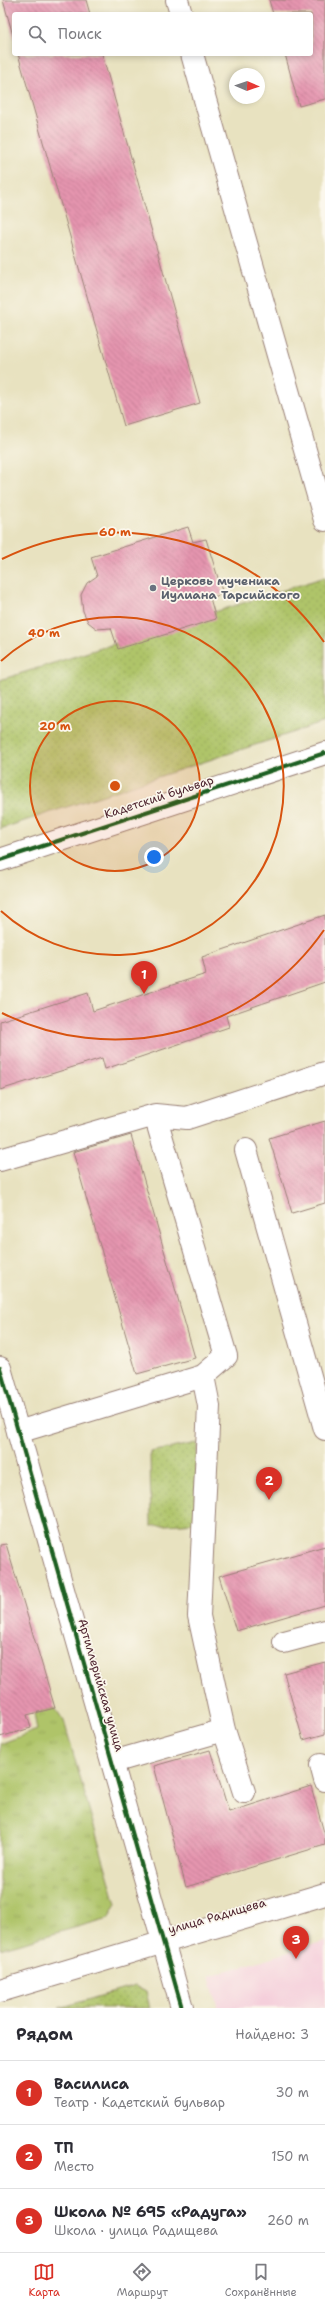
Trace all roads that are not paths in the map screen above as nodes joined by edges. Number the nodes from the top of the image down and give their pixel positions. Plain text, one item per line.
1 (177, 0) edge
2 (180, 12) edge
3 (193, 56) edge
4 (325, 520) edge
5 (325, 753) edge
6 (0, 860) edge
7 (325, 1073) edge
8 (155, 1115) junction
9 (246, 1150) dead end
10 (0, 1160) edge
11 (0, 1368) edge
12 (203, 1376) junction
13 (10, 1421) edge
14 (325, 1429) edge
15 (325, 1631) edge
16 (284, 1642) dead end
17 (224, 1730) junction
18 (113, 1762) junction
19 (244, 1792) dead end
20 (325, 1894) edge
21 (164, 1942) junction
22 (0, 1990) edge
23 (182, 2008) edge

1 - 2 street
3 - 4 street
5 - 6 street, Кадетский бульвар
7 - 8 street
8 - 10 street
8 - 12 street
9 - 14 street
11 - 13 street, Артиллерийская улица
12 - 13 street
12 - 17 street
13 - 18 street, Артиллерийская улица
15 - 16 street
17 - 18 street
17 - 19 street
18 - 21 street, Артиллерийская улица
20 - 21 street, улица Радищева
21 - 22 street, улица Радищева
21 - 23 street, Артиллерийская улица

